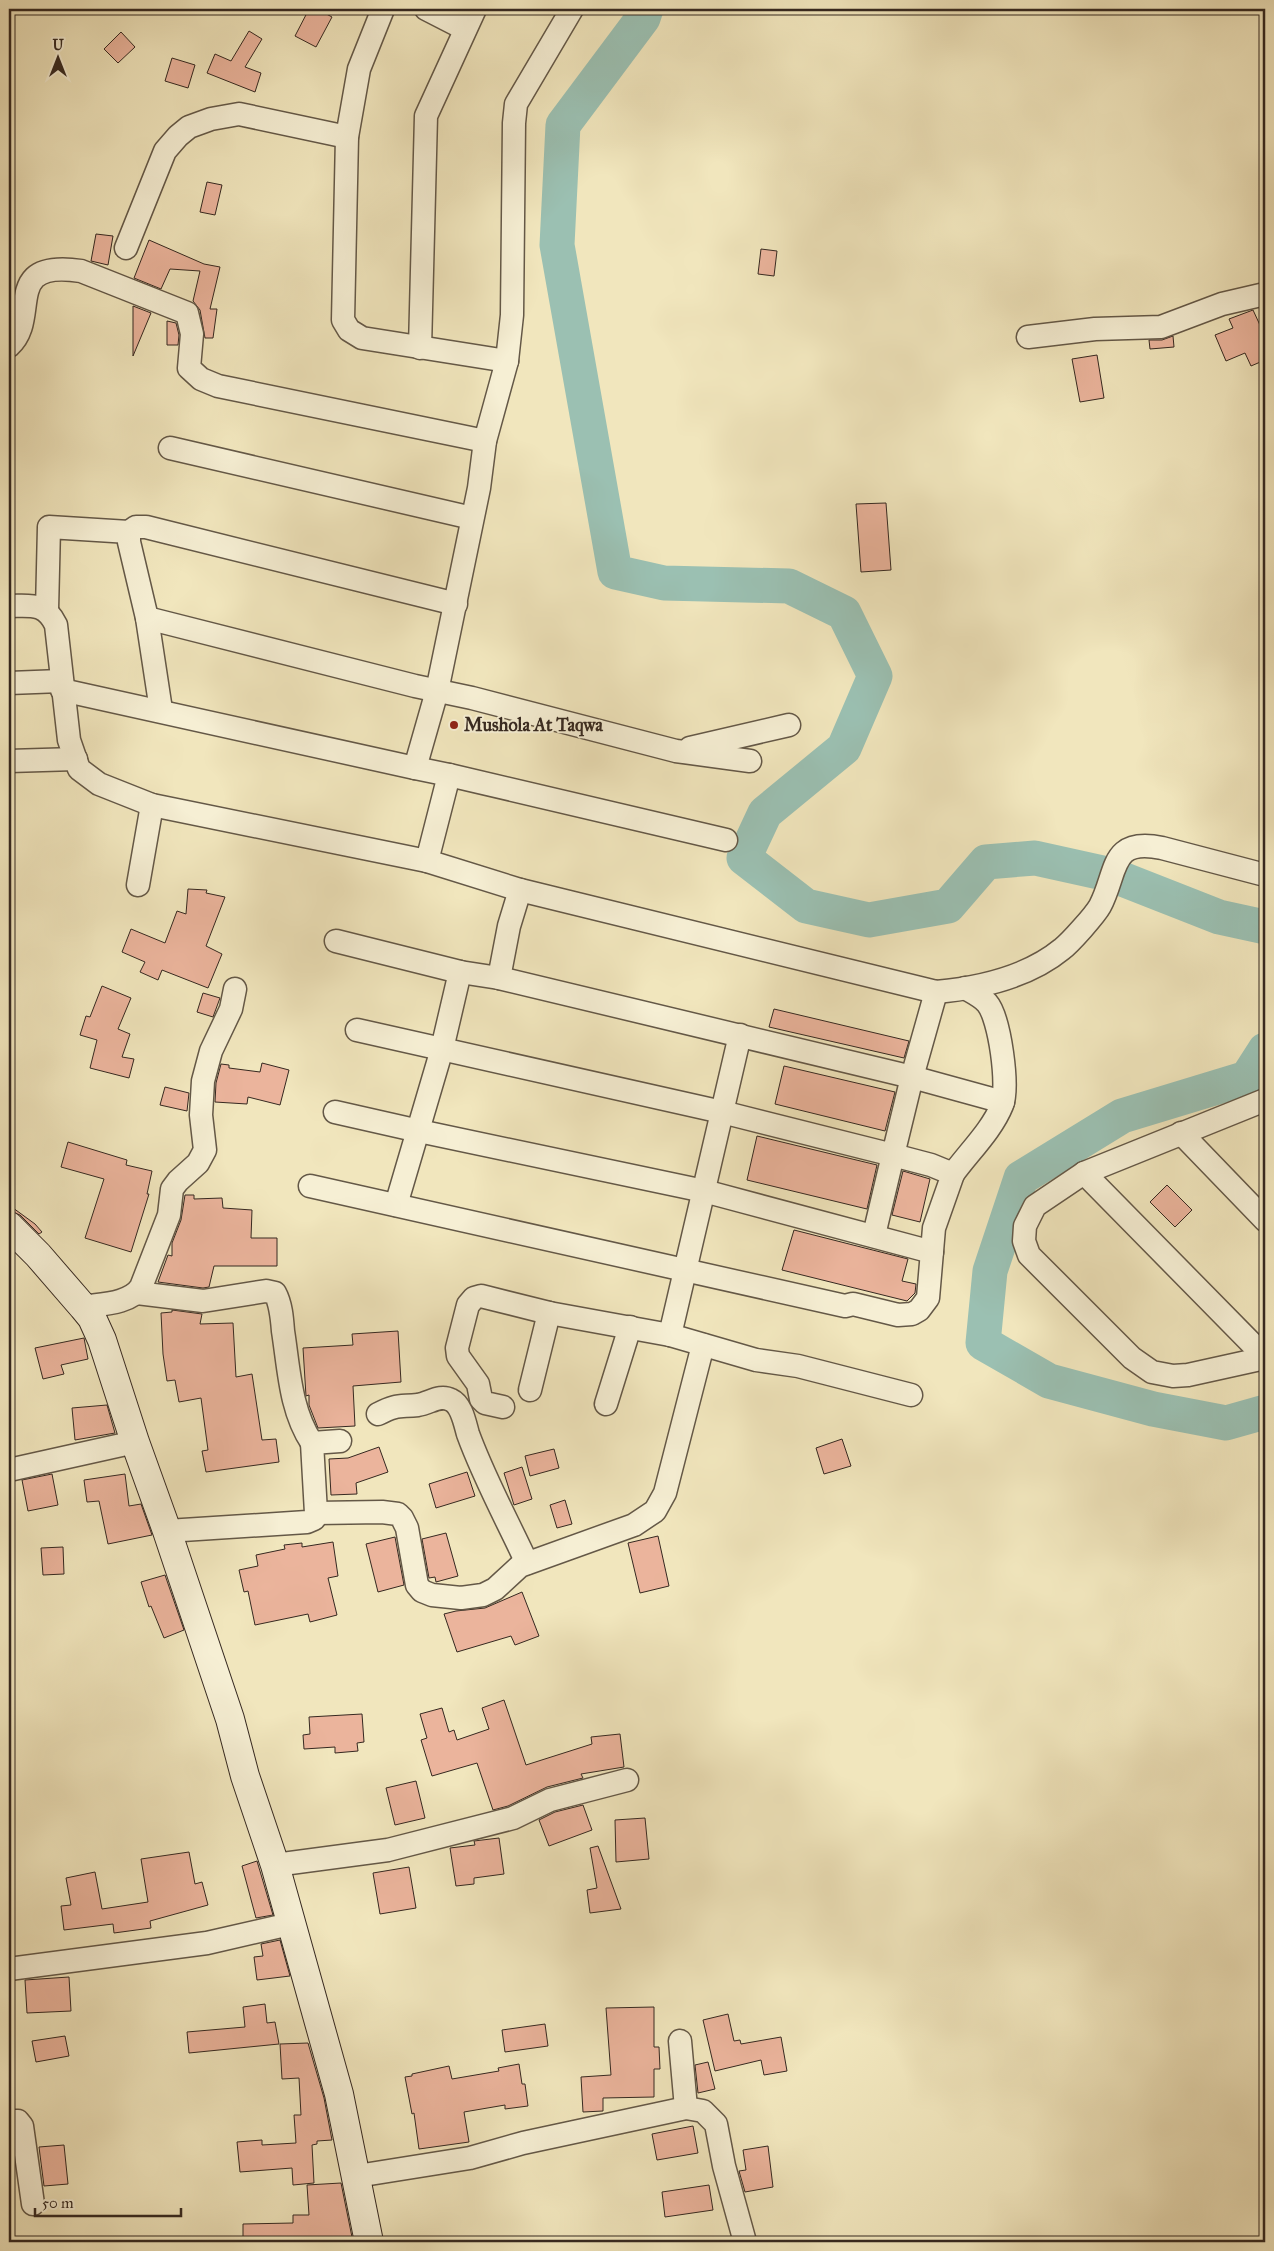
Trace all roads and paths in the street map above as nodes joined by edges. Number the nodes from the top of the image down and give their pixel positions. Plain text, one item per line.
1 (383, 9) edge
2 (426, 9) edge
3 (475, 9) edge
4 (572, 9) edge
5 (465, 29) junction
6 (347, 137) junction
7 (126, 248) dead end
8 (1265, 294) edge
9 (1028, 337) dead end
10 (9, 346) edge
11 (420, 348) junction
12 (507, 361) junction
13 (485, 440) junction
14 (170, 448) dead end
15 (472, 518) junction
16 (130, 532) junction
17 (456, 604) junction
18 (9, 606) edge
19 (47, 610) junction
20 (147, 618) junction
21 (9, 683) edge
22 (62, 686) junction
23 (437, 691) junction
24 (161, 710) junction
25 (789, 725) dead end
26 (676, 751) junction
27 (76, 758) junction
28 (9, 761) edge
29 (750, 762) dead end
30 (415, 768) junction
31 (449, 775) junction
32 (152, 805) junction
33 (726, 840) dead end
34 (427, 860) junction
35 (1265, 875) edge
36 (138, 885) dead end
37 (520, 890) junction
38 (336, 941) dead end
39 (460, 972) junction
40 (499, 978) junction
41 (965, 988) junction
42 (235, 989) dead end
43 (936, 992) junction
44 (357, 1030) dead end
45 (740, 1035) junction
46 (442, 1049) junction
47 (912, 1076) junction
48 (1265, 1100) edge
49 (1003, 1102) junction
50 (335, 1112) dead end
51 (722, 1112) junction
52 (419, 1131) junction
53 (1181, 1133) junction
54 (893, 1155) junction
55 (1084, 1173) junction
56 (953, 1174) junction
57 (310, 1186) dead end
58 (704, 1191) junction
59 (396, 1205) junction
60 (1265, 1220) edge
61 (9, 1226) edge
62 (874, 1235) junction
63 (932, 1252) junction
64 (686, 1269) junction
65 (137, 1293) junction
66 (83, 1307) junction
67 (550, 1312) junction
68 (630, 1327) junction
69 (670, 1335) junction
70 (703, 1344) junction
71 (1265, 1358) edge
72 (530, 1390) dead end
73 (911, 1395) dead end
74 (606, 1404) dead end
75 (503, 1407) dead end
76 (378, 1414) dead end
77 (340, 1441) dead end
78 (135, 1442) junction
79 (312, 1443) junction
80 (9, 1470) edge
81 (316, 1513) junction
82 (167, 1531) junction
83 (527, 1563) junction
84 (627, 1780) dead end
85 (274, 1865) junction
86 (290, 1924) junction
87 (9, 1969) edge
88 (680, 2041) dead end
89 (686, 2108) junction
90 (9, 2122) edge
91 (357, 2176) junction
92 (33, 2204) dead end
93 (369, 2242) edge
94 (745, 2242) edge

1 - 6 street
2 - 5 street
3 - 5 street
4 - 12 street
5 - 11 street
6 - 7 street
6 - 11 street
8 - 9 street
10 - 13 street
11 - 12 street
12 - 13 street
13 - 15 street
14 - 15 street
15 - 17 street
16 - 17 street
16 - 19 street
16 - 20 street
17 - 23 street
18 - 19 street
19 - 22 street
20 - 23 street
20 - 24 street
21 - 22 street
22 - 24 street
22 - 27 street
23 - 26 street
23 - 30 street
24 - 30 street
25 - 26 street
26 - 29 street
27 - 28 street
27 - 32 street
30 - 31 street
31 - 33 street
31 - 34 street
32 - 34 street
32 - 36 street
34 - 37 street
35 - 41 street
37 - 40 street
37 - 43 street
38 - 39 street
39 - 40 street
39 - 46 street
40 - 45 street
41 - 43 street
41 - 49 street
42 - 65 street
43 - 47 street
44 - 46 street
45 - 47 street
45 - 51 street
46 - 51 street
46 - 52 street
47 - 49 street
47 - 54 street
48 - 53 street
49 - 56 street
50 - 52 street
51 - 54 street
51 - 58 street
52 - 58 street
52 - 59 street
53 - 55 street
53 - 60 street
54 - 56 street
54 - 62 street
55 - 71 street
55 - 71 street
56 - 63 street
57 - 59 street
58 - 62 street
58 - 64 street
59 - 64 street
61 - 66 street
62 - 63 street
63 - 64 street
64 - 69 street
65 - 66 street
65 - 79 street
66 - 78 street
67 - 68 street
67 - 72 street
67 - 75 street
68 - 69 street
68 - 74 street
69 - 70 street
70 - 73 street
70 - 83 street
76 - 83 street
77 - 79 street
78 - 80 street
78 - 82 street
79 - 81 street
81 - 82 street
81 - 83 street
82 - 85 street
84 - 85 street
85 - 86 street
86 - 87 street
86 - 91 street
88 - 89 street
89 - 91 street
89 - 94 street
90 - 92 street
91 - 93 street

